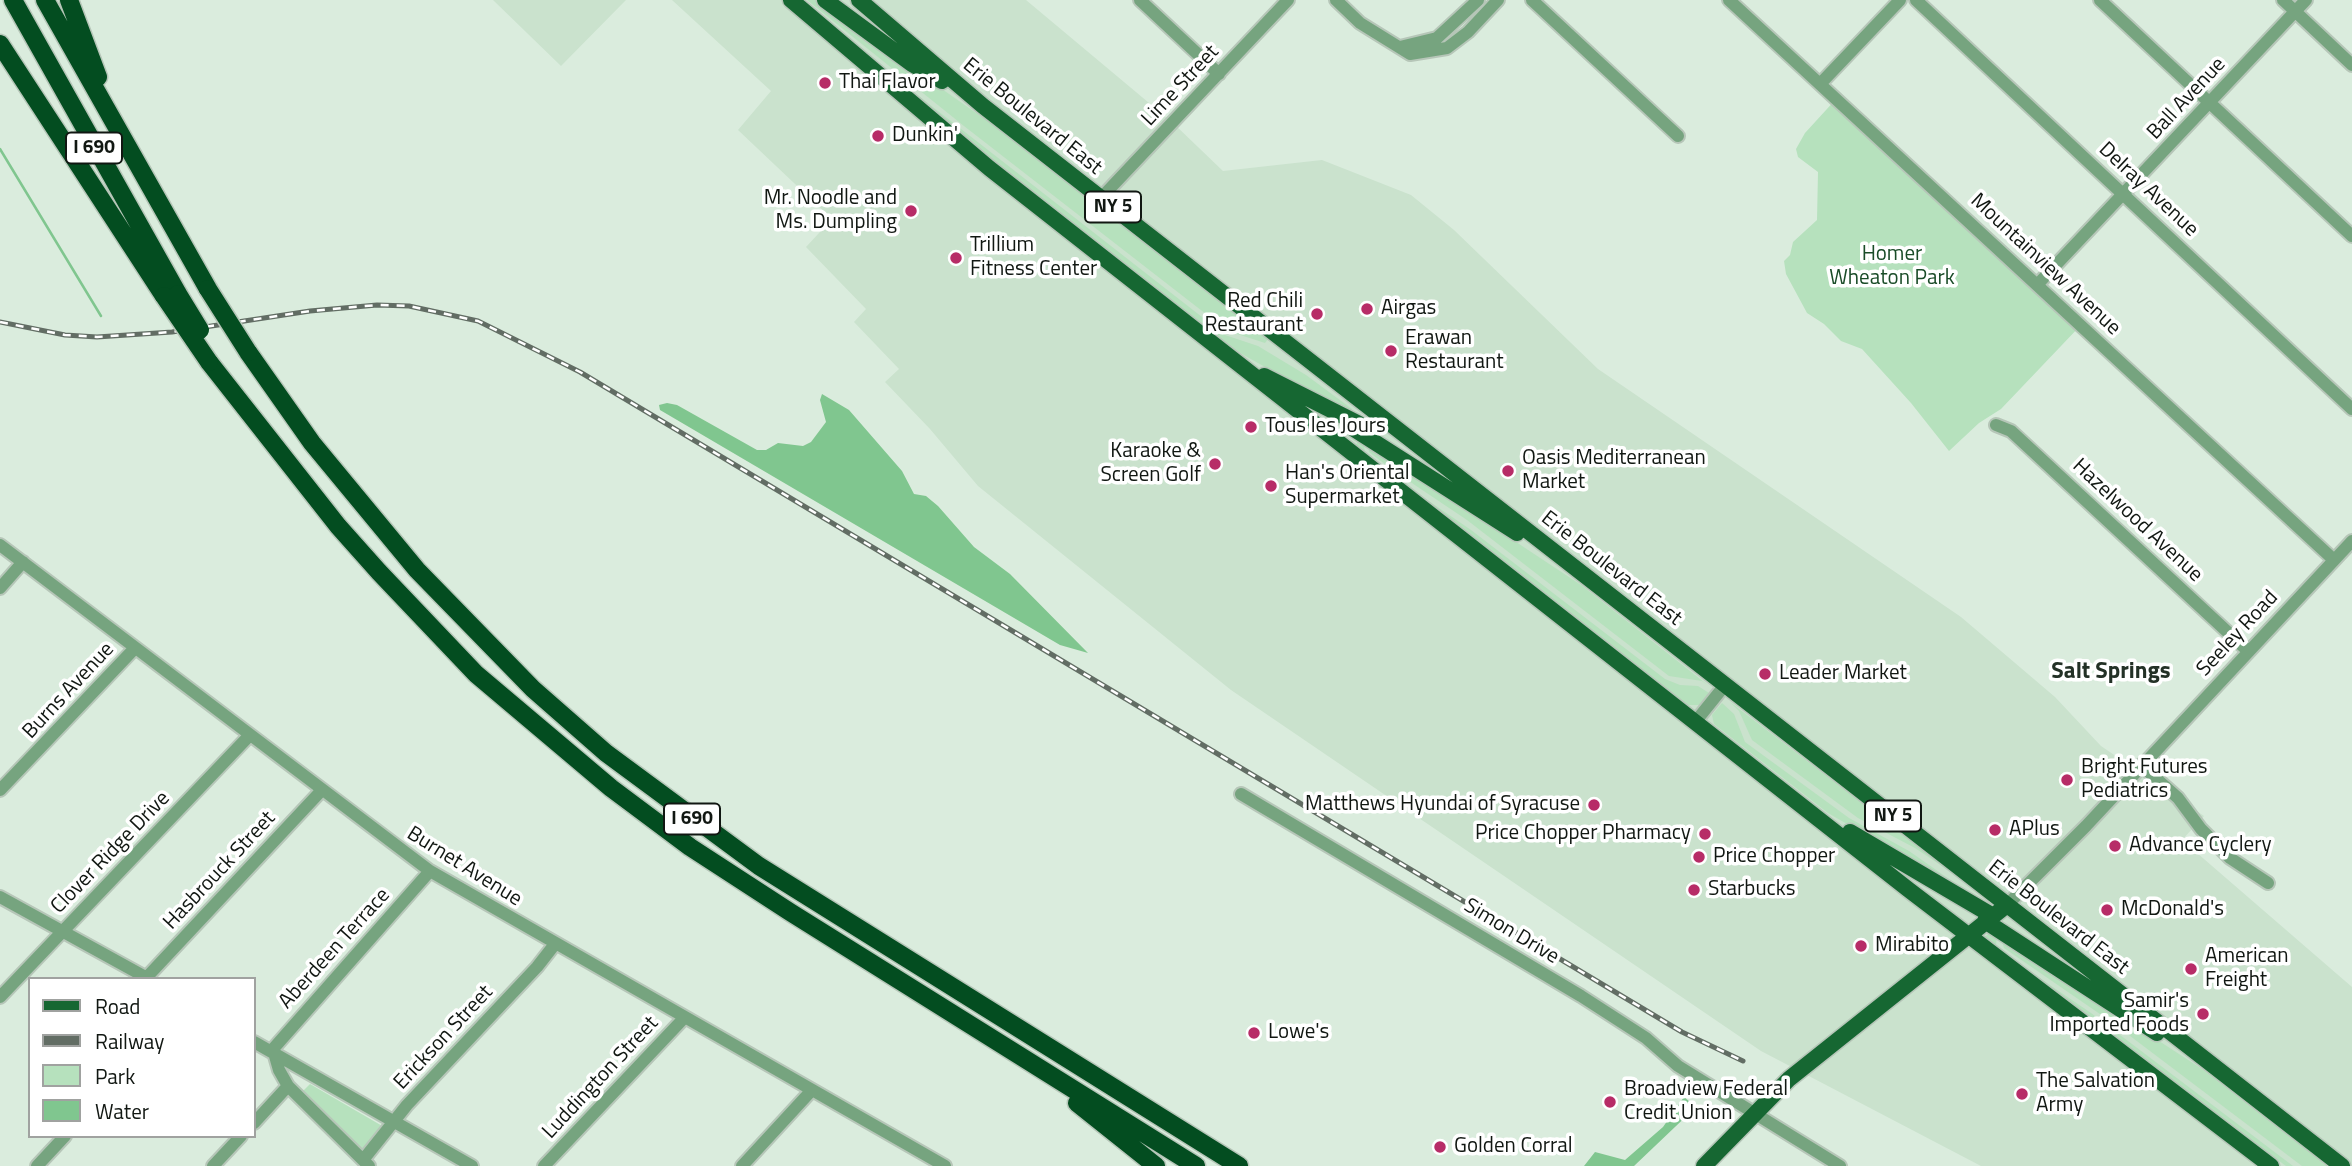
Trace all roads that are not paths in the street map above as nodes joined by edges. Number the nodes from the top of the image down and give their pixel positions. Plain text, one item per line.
1 (13, 0) edge
2 (45, 0) edge
3 (69, 0) edge
4 (791, 0) edge
5 (825, 0) edge
6 (859, 0) edge
7 (1140, 0) edge
8 (1288, 0) edge
9 (1336, 0) edge
10 (1478, 0) edge
11 (1498, 0) edge
12 (1532, 0) edge
13 (1729, 0) edge
14 (1900, 0) edge
15 (1916, 0) edge
16 (2100, 0) edge
17 (2283, 0) edge
18 (2306, 0) edge
19 (2295, 11) junction
20 (0, 36) edge
21 (0, 44) edge
22 (1438, 44) junction
23 (2352, 65) edge
24 (1219, 74) junction
25 (1821, 83) junction
26 (30, 88) junction
27 (2210, 103) junction
28 (983, 106) junction
29 (110, 110) junction
30 (1678, 136) dead end
31 (2124, 193) junction
32 (1101, 198) junction
33 (2352, 236) edge
34 (2037, 285) junction
35 (171, 295) junction
36 (1243, 366) junction
37 (1371, 409) junction
38 (2352, 409) edge
39 (1996, 425) dead end
40 (1357, 426) junction
41 (1342, 444) junction
42 (2352, 541) edge
43 (0, 545) edge
44 (1562, 558) junction
45 (2334, 560) junction
46 (23, 562) junction
47 (0, 588) edge
48 (135, 648) junction
49 (2248, 651) junction
50 (1726, 685) junction
51 (1696, 721) junction
52 (249, 736) junction
53 (2141, 765) junction
54 (0, 790) edge
55 (321, 791) junction
56 (1241, 794) dead end
57 (1811, 810) junction
58 (430, 871) junction
59 (2269, 883) dead end
60 (0, 897) edge
61 (2007, 905) junction
62 (1989, 918) junction
63 (62, 933) junction
64 (1968, 934) junction
65 (555, 944) junction
66 (146, 977) edge
67 (149, 977) edge
68 (0, 996) edge
69 (685, 1017) junction
70 (993, 1039) junction
71 (256, 1043) edge
72 (273, 1054) junction
73 (2219, 1071) junction
74 (288, 1086) junction
75 (812, 1090) junction
76 (1754, 1113) junction
77 (256, 1121) edge
78 (393, 1122) junction
79 (63, 1138) edge
80 (239, 1138) edge
81 (926, 1162) edge
82 (366, 1163) edge
83 (37, 1166) edge
84 (213, 1166) edge
85 (472, 1166) edge
86 (544, 1166) edge
87 (742, 1166) edge
88 (945, 1166) edge
89 (1156, 1166) edge
90 (1196, 1166) edge
91 (1239, 1166) edge
92 (1704, 1166) edge
93 (1840, 1166) edge
94 (2271, 1166) edge
95 (2342, 1166) edge

1 - 35 highway, I 690
2 - 29 highway, I 690
3 - 29 highway
4 - 36 main road, NY 5
5 - 28 main road
6 - 28 main road, Erie Boulevard East / NY 5
7 - 24 street
8 - 24 street, Lime Street
9 - 22 street
10 - 22 street
11 - 22 street
12 - 30 street
13 - 25 street, Mountainview Avenue
14 - 25 street
15 - 31 street, Delray Avenue
16 - 27 street
17 - 19 street
18 - 19 street, Ball Avenue
19 - 23 street
19 - 27 street, Ball Avenue
20 - 26 highway
21 - 26 highway
24 - 32 street, Lime Street
25 - 34 street, Mountainview Avenue
26 - 35 highway
27 - 31 street, Ball Avenue
27 - 33 street
28 - 32 main road, Erie Boulevard East / NY 5
29 - 91 highway, I 690, bridge
31 - 34 street, Ball Avenue
31 - 38 street, Delray Avenue
32 - 37 main road, Erie Boulevard East / NY 5
34 - 45 street, Mountainview Avenue
35 - 70 highway, I 690, bridge
36 - 40 main road
36 - 41 main road, NY 5
37 - 40 street
37 - 44 main road, Erie Boulevard East / NY 5
39 - 49 street, Hazelwood Avenue
40 - 41 street
40 - 44 main road
41 - 51 main road, NY 5
42 - 45 street, Seeley Road
43 - 46 street, Burnet Avenue
44 - 50 main road, Erie Boulevard East / NY 5
45 - 49 street, Seeley Road
46 - 47 street
46 - 48 street, Burnet Avenue
48 - 52 street, Burnet Avenue
48 - 54 street, Burns Avenue
49 - 53 street, Seeley Road
50 - 51 street
50 - 61 main road, Erie Boulevard East / NY 5
51 - 57 main road, NY 5
52 - 55 street, Burnet Avenue
52 - 63 street, Clover Ridge Drive
53 - 59 street
53 - 61 street, Seeley Road
55 - 58 street, Burnet Avenue
55 - 67 street, Hasbrouck Street
56 - 76 street, Simon Drive
57 - 62 main road
57 - 64 main road, NY 5
58 - 65 street, Burnet Avenue
58 - 72 street, Aberdeen Terrace
60 - 63 street
61 - 62 main road
61 - 73 main road, Erie Boulevard East / NY 5
62 - 64 main road
62 - 73 main road
63 - 66 street
63 - 68 street, Clover Ridge Drive
64 - 76 main road
64 - 94 main road, NY 5
65 - 69 street, Burnet Avenue
65 - 78 street, Erickson Street
69 - 75 street, Burnet Avenue
69 - 86 street, Luddington Street
70 - 89 highway
70 - 90 highway, I 690
71 - 72 street
72 - 74 street
72 - 78 street
73 - 95 main road, Erie Boulevard East / NY 5
74 - 77 street
74 - 82 street
75 - 81 street, Burnet Avenue
75 - 87 street
76 - 92 main road
76 - 93 street, Simon Drive
78 - 82 street, Erickson Street
78 - 85 street
79 - 83 street
80 - 84 street
81 - 88 street, Burnet Avenue

